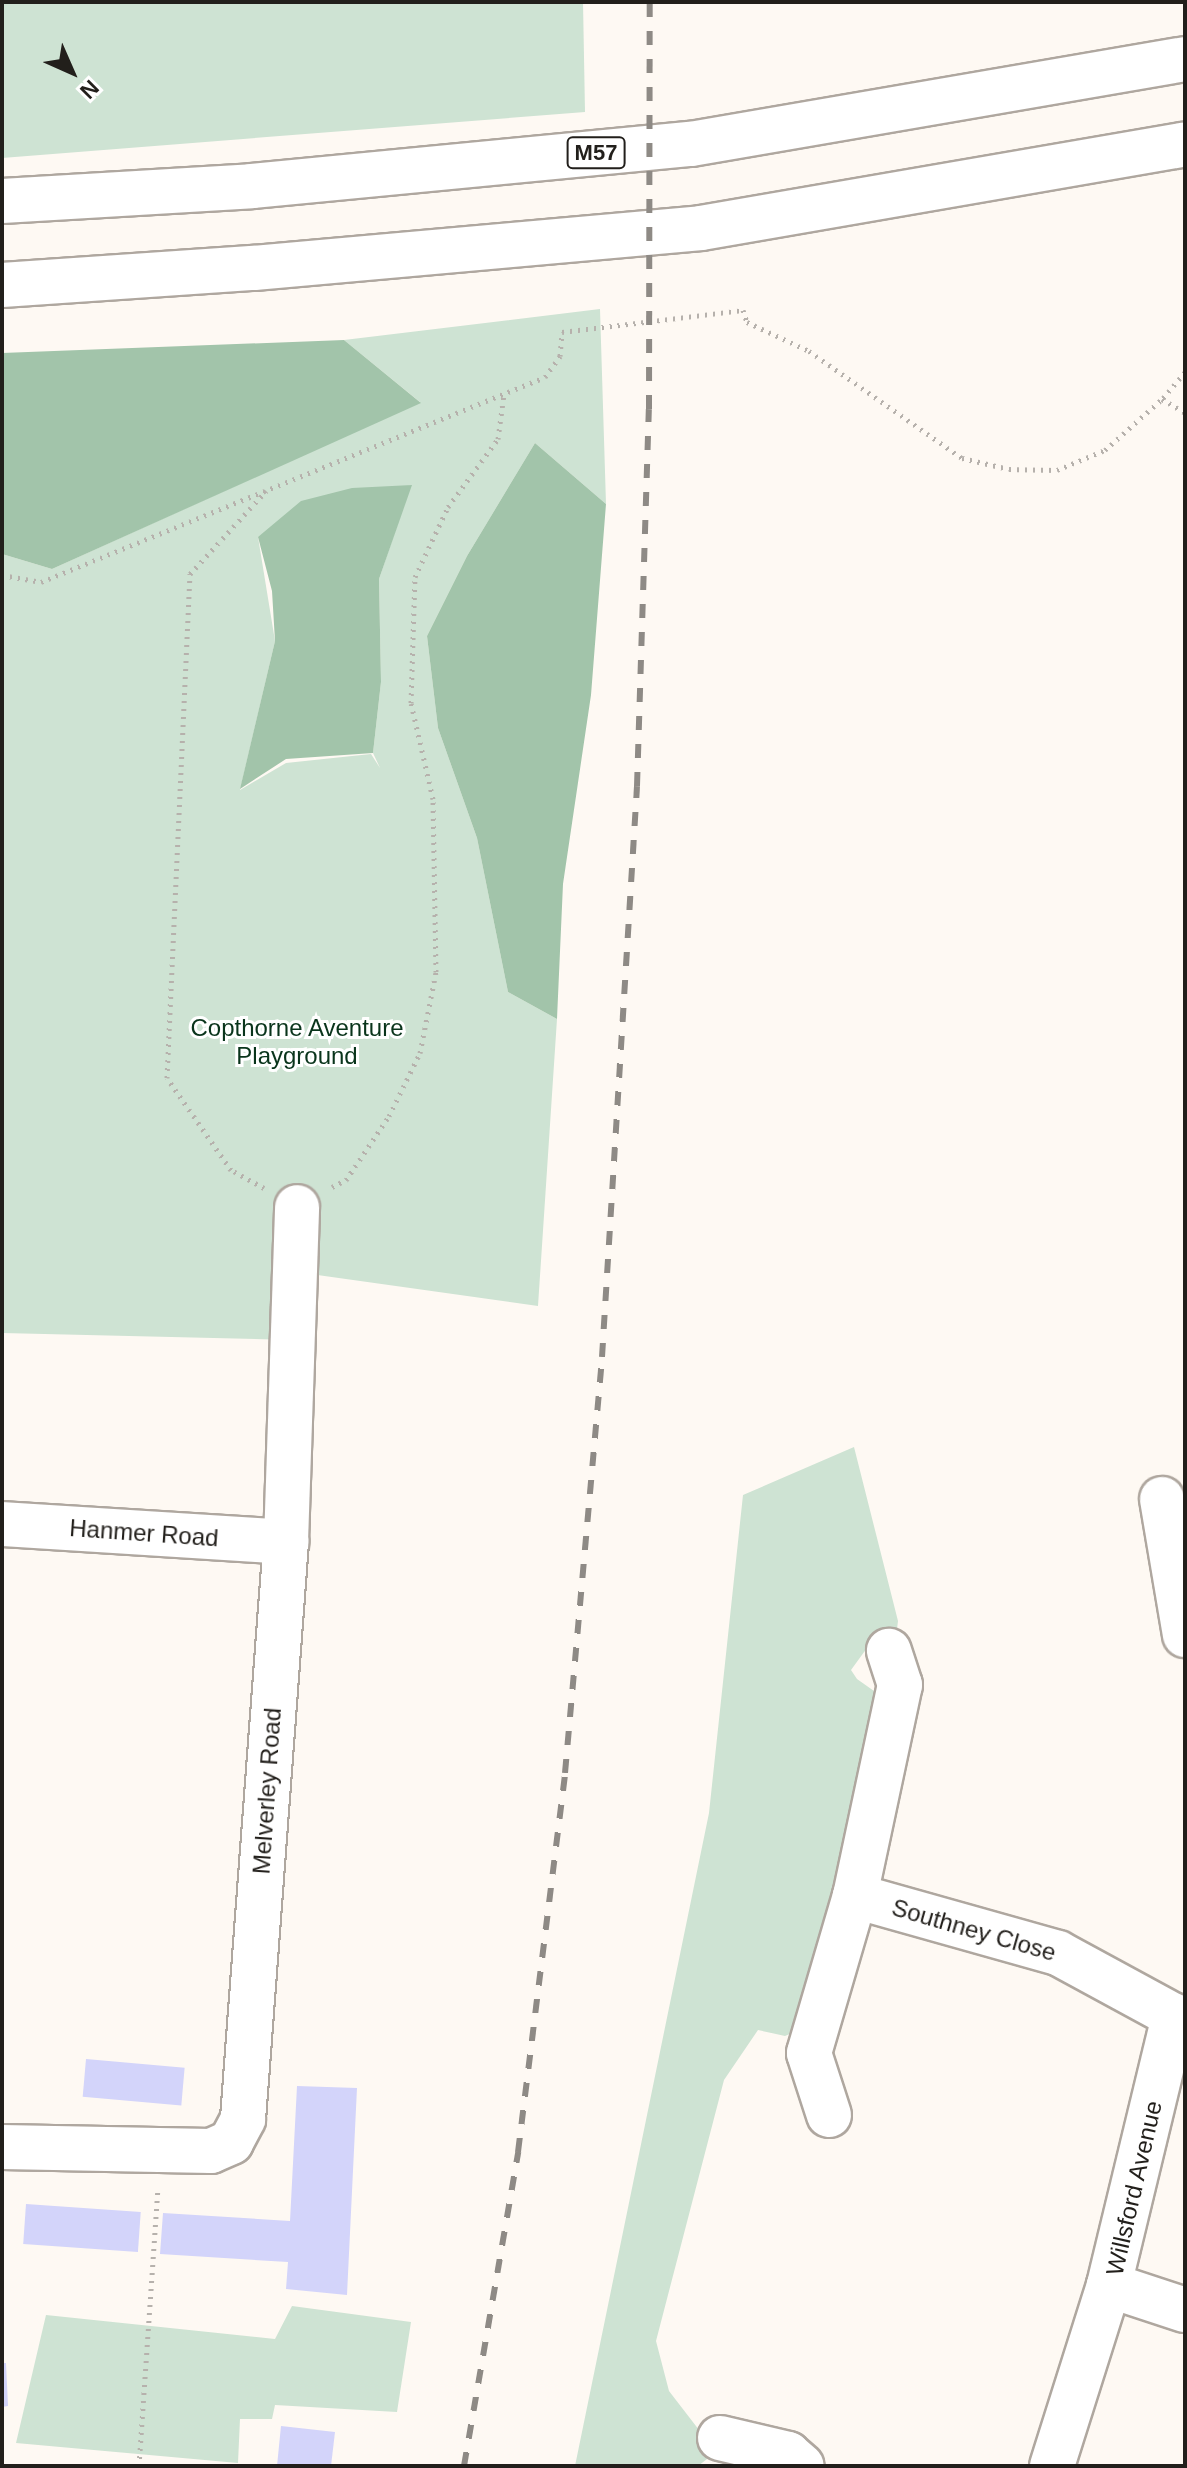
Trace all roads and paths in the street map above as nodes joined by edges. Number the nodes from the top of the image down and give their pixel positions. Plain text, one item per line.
1 (1185, 59) edge
2 (1185, 144) edge
3 (2, 201) edge
4 (2, 285) edge
5 (1185, 372) edge
6 (504, 394) junction
7 (1162, 399) junction
8 (1185, 413) edge
9 (266, 491) junction
10 (2, 575) edge
11 (231, 1170) dead end
12 (297, 1207) joint
13 (1162, 1499) dead end
14 (2, 1524) edge
15 (286, 1542) junction
16 (1185, 1635) edge
17 (889, 1651) dead end
18 (855, 1896) junction
19 (1180, 2014) edge
20 (829, 2115) dead end
21 (2, 2147) edge
22 (161, 2152) junction
23 (1109, 2285) junction
24 (1185, 2310) edge
25 (720, 2438) dead end
26 (139, 2466) edge
27 (802, 2466) edge
28 (1052, 2466) edge

1 - 3 main road, M57
2 - 4 main road
5 - 7 path
6 - 7 path
6 - 9 path
6 - 12 path
7 - 8 path
9 - 10 path
9 - 11 path
12 - 15 main road, Melverley Road
13 - 16 main road
14 - 15 main road, Hanmer Road
15 - 22 main road, Melverley Road
17 - 18 main road
18 - 19 main road, Southney Close
18 - 20 main road
19 - 23 main road, Willsford Avenue
21 - 22 main road, Melverley Road
22 - 26 path
23 - 24 main road, Willsford Avenue
23 - 28 main road
25 - 27 main road

